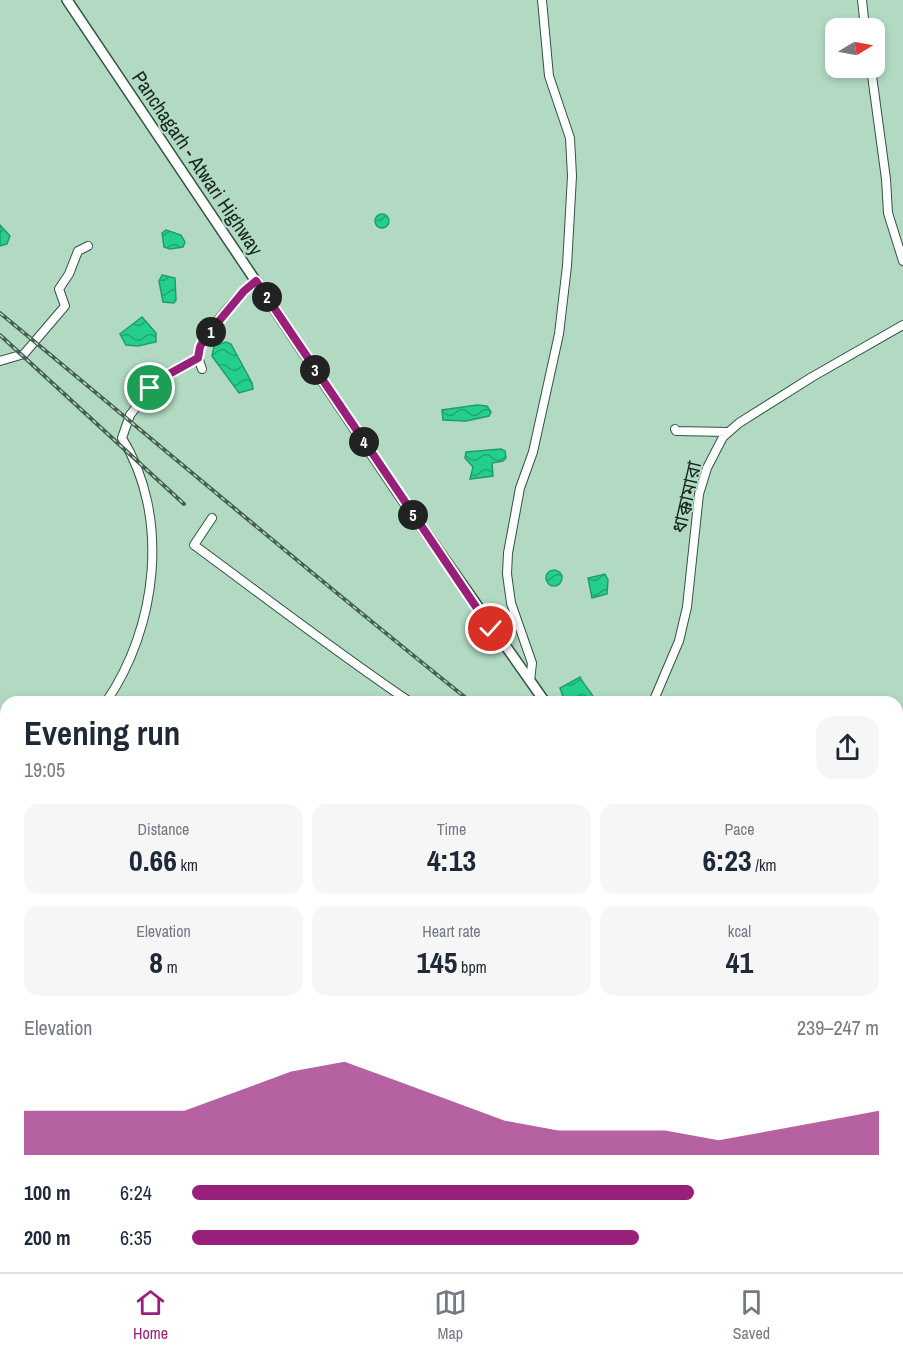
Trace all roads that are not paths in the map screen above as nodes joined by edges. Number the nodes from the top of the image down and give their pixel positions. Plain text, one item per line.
1 (67, 0) edge
2 (542, 0) edge
3 (862, 0) edge
4 (865, 18) edge
5 (872, 78) edge
6 (88, 246) dead end
7 (903, 261) edge
8 (256, 281) junction
9 (903, 325) edge
10 (198, 358) junction
11 (0, 360) edge
12 (202, 369) dead end
13 (675, 429) dead end
14 (728, 432) junction
15 (212, 518) dead end
16 (530, 681) junction
17 (110, 696) edge
18 (401, 696) edge
19 (541, 696) edge
20 (656, 696) edge

1 - 8 main road, Panchagarh - Atwari Highway
2 - 16 street
3 - 4 street
5 - 7 street
6 - 11 street
8 - 10 street
8 - 16 main road, Panchagarh - Atwari Highway
9 - 14 street, ধাক্কামারা
10 - 12 street
10 - 17 street
13 - 14 street
14 - 20 street, ধাক্কামারা
15 - 18 street
16 - 19 main road, Panchagarh - Atwari Highway

